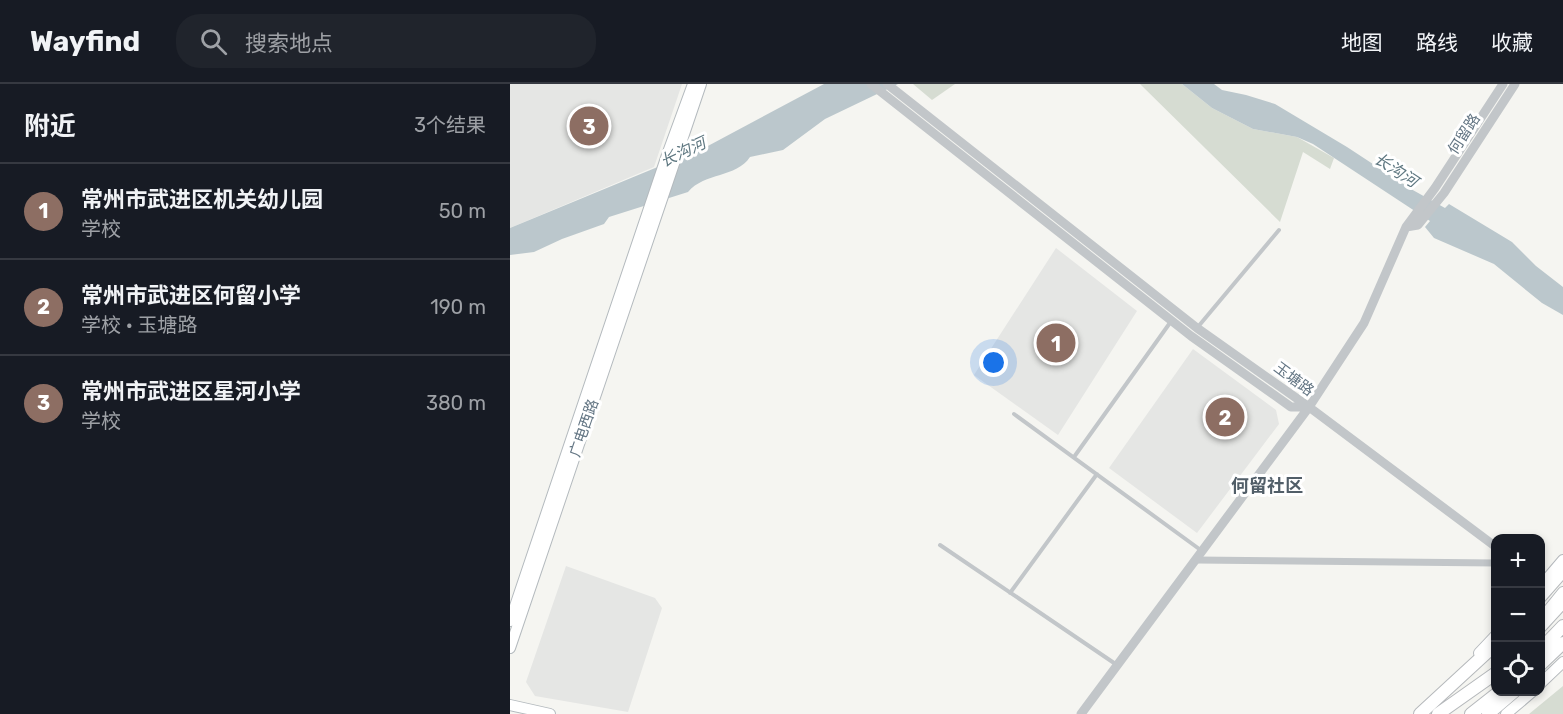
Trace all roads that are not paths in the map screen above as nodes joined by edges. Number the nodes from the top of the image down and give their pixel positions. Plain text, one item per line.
1 (693, 84) edge
2 (701, 84) edge
3 (871, 84) edge
4 (1503, 84) edge
5 (1515, 84) edge
6 (890, 90) edge
7 (1434, 197) junction
8 (654, 209) junction
9 (1279, 230) dead end
10 (1174, 316) junction
11 (1194, 332) junction
12 (1309, 407) junction
13 (1014, 414) dead end
14 (1074, 457) junction
15 (1097, 474) junction
16 (1491, 543) edge
17 (940, 545) dead end
18 (1203, 552) junction
19 (1196, 560) junction
20 (1563, 560) edge
21 (1491, 562) edge
22 (1563, 571) edge
23 (1545, 581) edge
24 (1545, 591) edge
25 (1563, 592) edge
26 (1010, 593) junction
27 (1563, 602) edge
28 (1545, 614) edge
29 (510, 621) edge
30 (1545, 622) edge
31 (1563, 626) edge
32 (1563, 636) edge
33 (1491, 640) edge
34 (1563, 643) edge
35 (1545, 645) edge
36 (510, 648) edge
37 (1491, 649) edge
38 (1545, 654) edge
39 (1545, 660) edge
40 (1563, 662) edge
41 (1117, 666) junction
42 (1491, 671) edge
43 (1491, 676) edge
44 (1545, 679) edge
45 (1494, 696) edge
46 (1502, 696) edge
47 (1509, 696) edge
48 (1527, 696) edge
49 (510, 705) edge
50 (550, 714) edge
51 (1082, 714) edge
52 (1413, 714) edge
53 (1420, 714) edge
54 (1437, 714) edge
55 (1471, 714) edge
56 (1478, 714) edge
57 (1488, 714) edge
58 (1506, 714) edge

1 - 8 main road
2 - 8 main road
3 - 6 street, 玉塘路
4 - 7 street, 何留路
5 - 7 street, 何留路
6 - 10 street, 玉塘路
7 - 12 street
8 - 29 main road, 广电西路
8 - 36 main road, 广电西路
9 - 11 lane
10 - 11 street, 玉塘路
10 - 14 lane
11 - 12 street, 玉塘路
12 - 16 street, 玉塘路
12 - 18 street
13 - 14 lane
14 - 15 lane
15 - 18 lane
15 - 26 lane
17 - 26 lane
18 - 19 street
19 - 21 street
19 - 41 street
20 - 23 main road
22 - 24 highway
25 - 28 main road
26 - 41 lane
27 - 30 highway
31 - 35 highway
32 - 38 main road
33 - 52 main road
34 - 39 highway
37 - 53 highway
40 - 44 main road
41 - 51 street
42 - 54 main road
43 - 54 highway
45 - 55 highway
46 - 56 main road
47 - 57 highway
48 - 58 main road
49 - 50 main road

